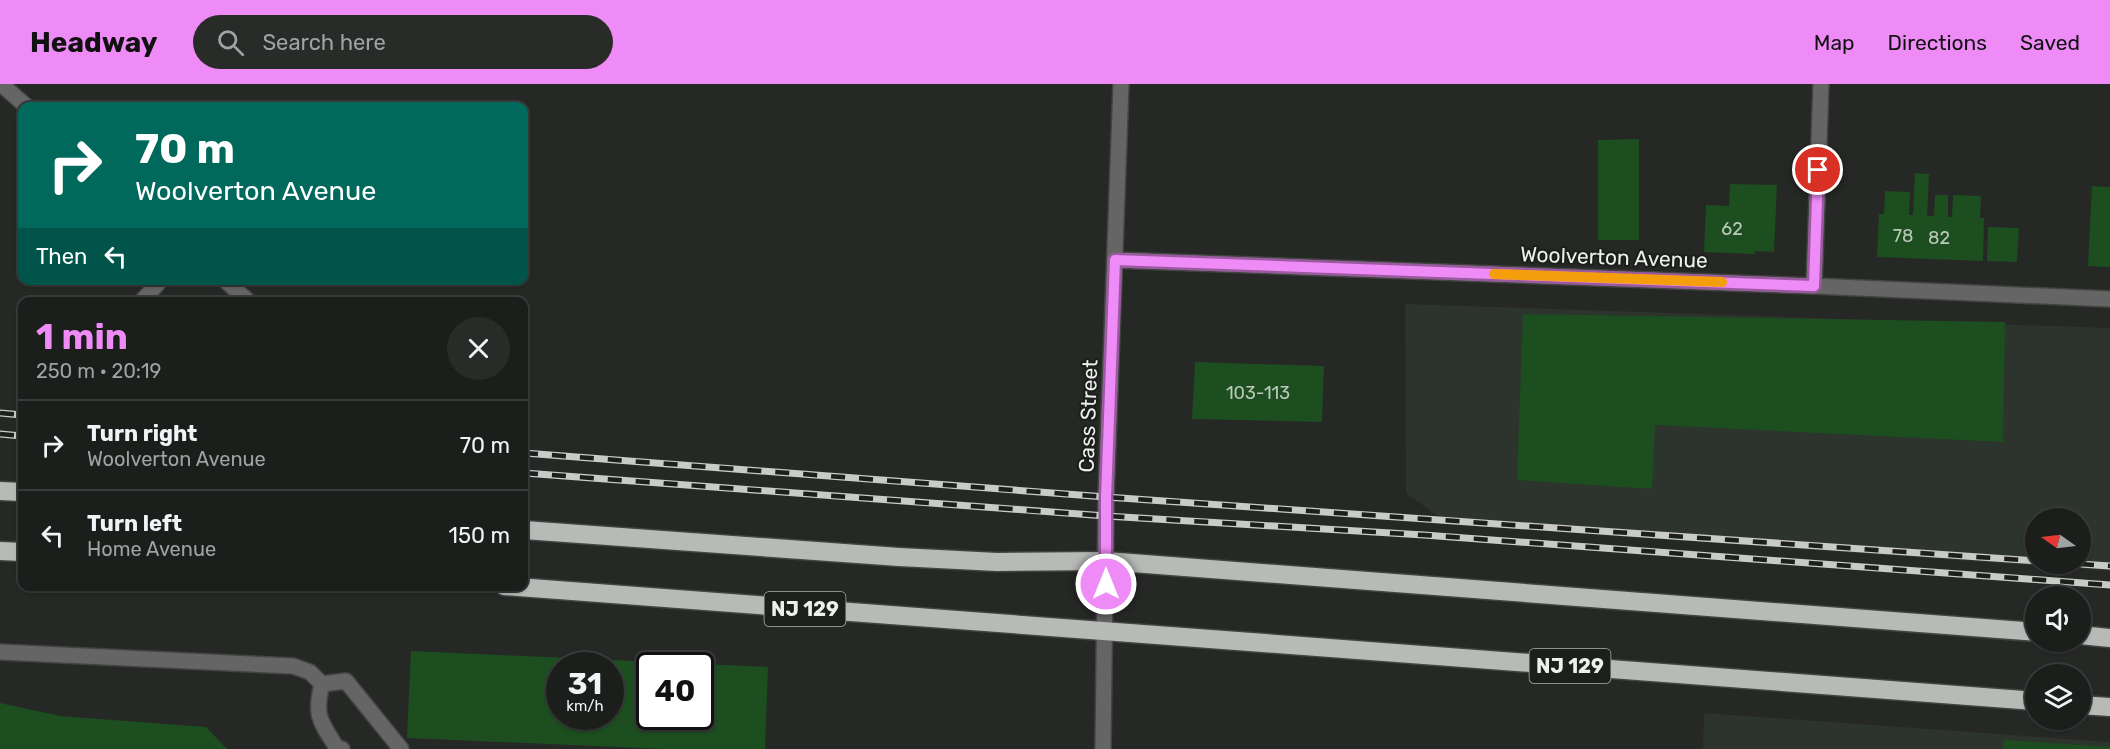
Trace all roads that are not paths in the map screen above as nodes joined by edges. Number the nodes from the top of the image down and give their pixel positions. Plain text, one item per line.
1 (1, 84) edge
2 (1121, 84) edge
3 (1821, 84) edge
4 (21, 102) edge
5 (1115, 260) junction
6 (156, 285) edge
7 (230, 285) edge
8 (1814, 286) junction
9 (146, 297) edge
10 (244, 297) edge
11 (2110, 299) edge
12 (0, 491) edge
13 (18, 492) edge
14 (528, 530) edge
15 (0, 551) edge
16 (18, 552) edge
17 (1106, 561) junction
18 (528, 588) edge
19 (1105, 631) junction
20 (2025, 631) edge
21 (2091, 636) edge
22 (2110, 638) edge
23 (0, 652) edge
24 (322, 684) junction
25 (2025, 700) edge
26 (2091, 706) edge
27 (2110, 707) edge
28 (342, 749) edge
29 (401, 749) edge
30 (1102, 749) edge

1 - 4 street
2 - 5 street, Cass Street
3 - 8 street
5 - 8 street, Woolverton Avenue
5 - 17 street, Cass Street
6 - 9 street
7 - 10 street
8 - 11 street, Woolverton Avenue
12 - 13 highway
14 - 17 highway
15 - 16 highway
17 - 19 street, Cass Street
17 - 20 highway
18 - 19 highway, NJ 129
19 - 25 highway, NJ 129
19 - 30 street, Cass Street
21 - 22 highway
23 - 24 street
24 - 28 street
24 - 29 street
26 - 27 highway

